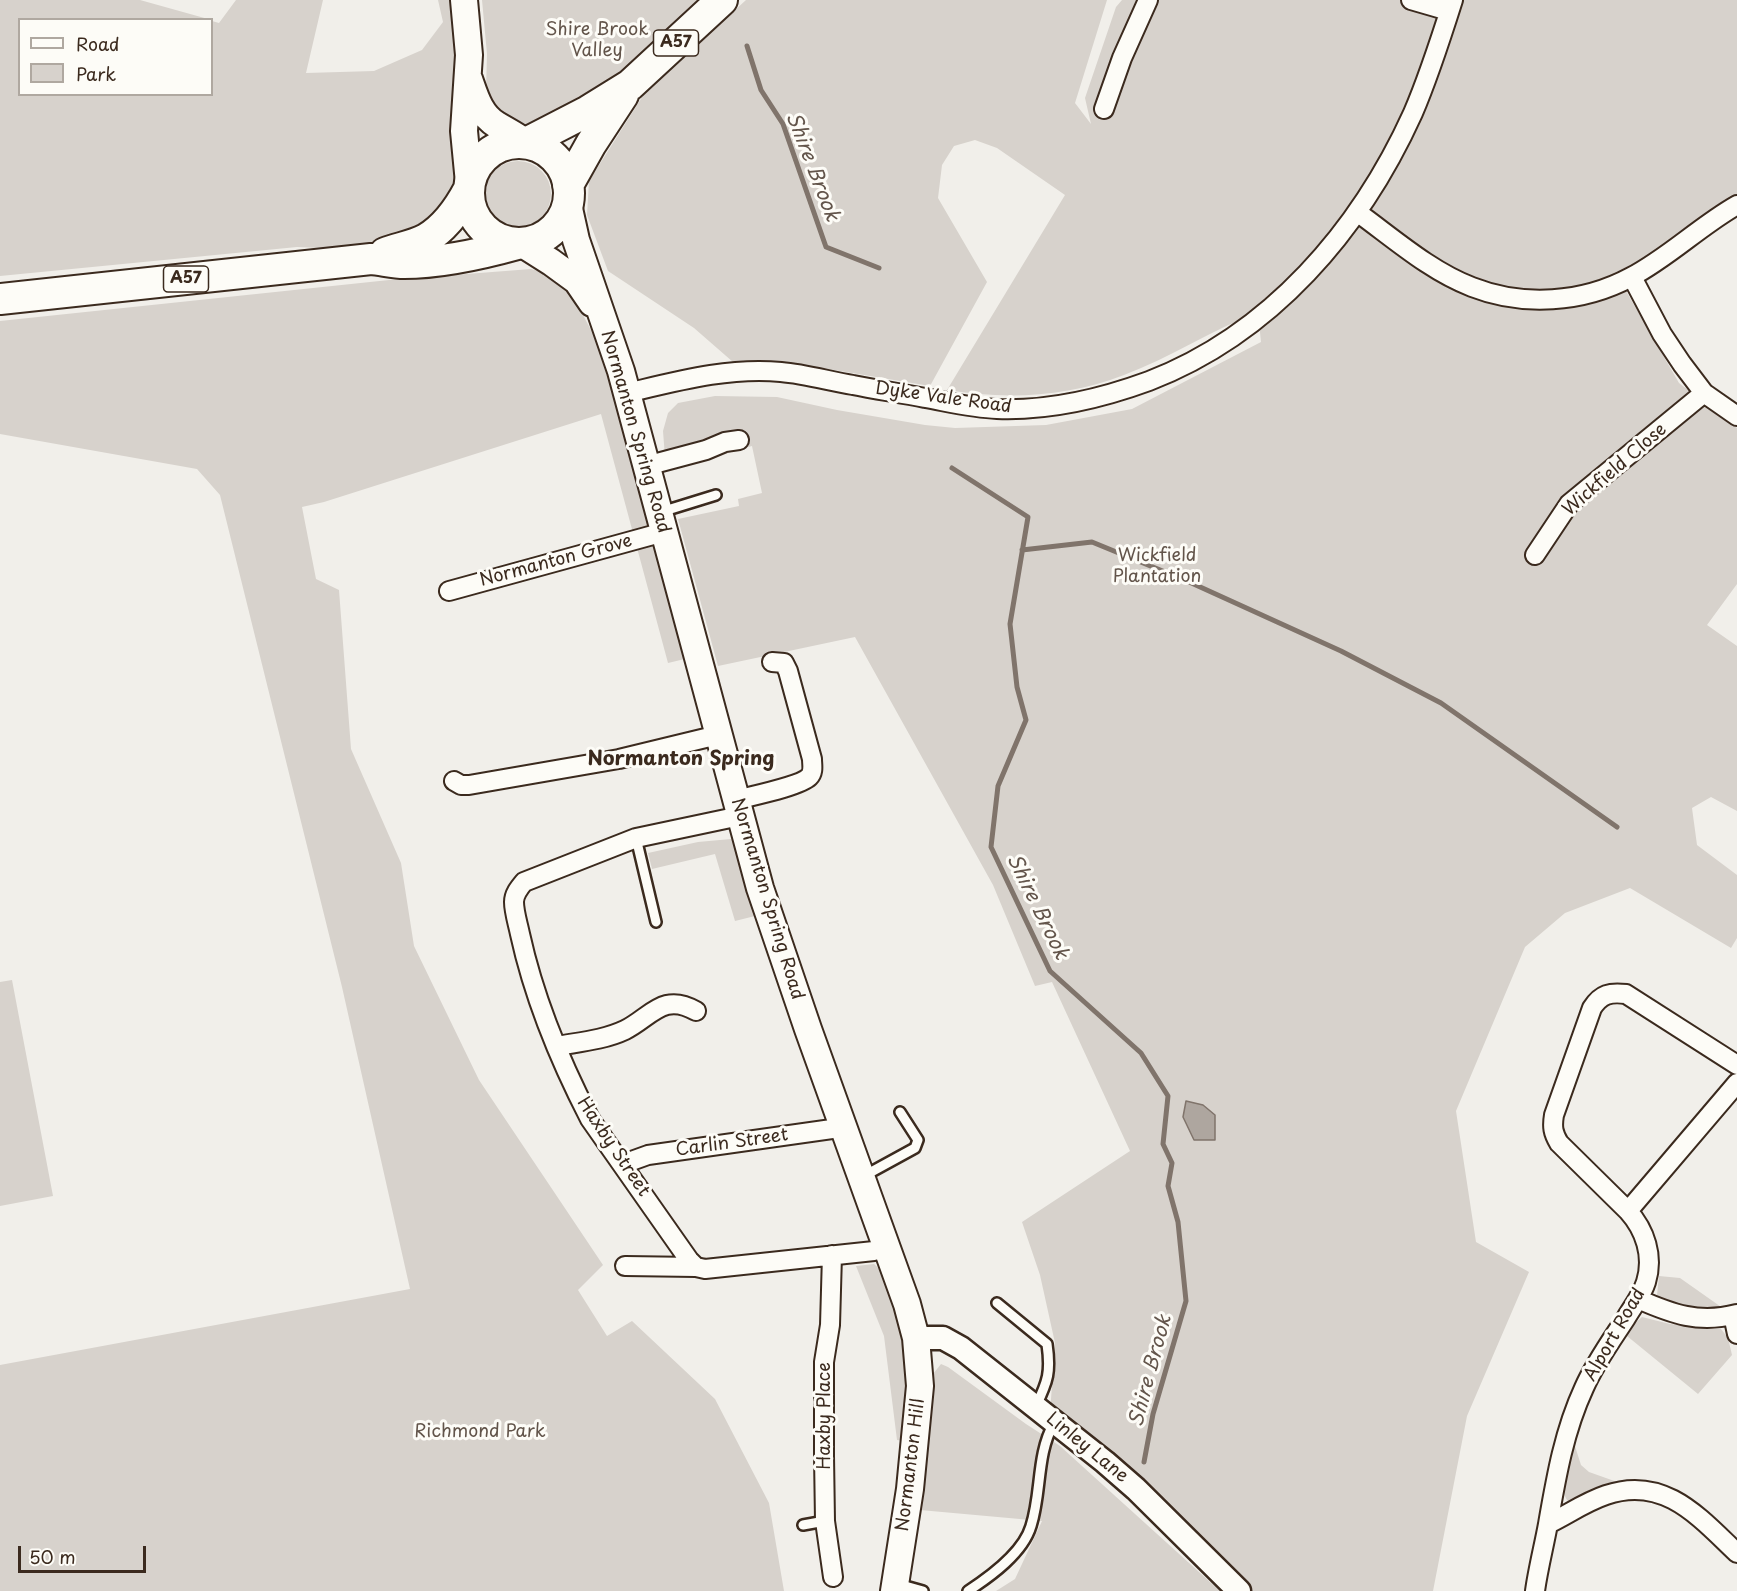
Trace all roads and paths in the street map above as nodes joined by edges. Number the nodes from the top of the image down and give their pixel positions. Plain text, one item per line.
1 (464, 0) edge
2 (722, 0) edge
3 (1148, 0) edge
4 (1411, 0) edge
5 (1451, 5) edge
6 (468, 76) junction
7 (630, 85) junction
8 (1104, 109) dead end
9 (526, 143) junction
10 (469, 186) junction
11 (568, 194) junction
12 (1737, 204) edge
13 (1357, 212) junction
14 (519, 244) junction
15 (371, 259) junction
16 (1632, 277) junction
17 (0, 299) edge
18 (601, 315) junction
19 (627, 393) junction
20 (1704, 393) junction
21 (1737, 416) edge
22 (739, 440) dead end
23 (646, 466) junction
24 (716, 495) dead end
25 (662, 523) junction
26 (1535, 555) dead end
27 (448, 591) dead end
28 (772, 662) dead end
29 (718, 735) junction
30 (454, 781) dead end
31 (738, 808) junction
32 (636, 838) junction
33 (656, 922) dead end
34 (696, 1011) dead end
35 (557, 1046) junction
36 (1737, 1065) edge
37 (1737, 1083) edge
38 (900, 1112) dead end
39 (842, 1125) junction
40 (623, 1164) junction
41 (861, 1178) junction
42 (1628, 1211) junction
43 (886, 1247) junction
44 (832, 1255) junction
45 (625, 1266) dead end
46 (696, 1267) junction
47 (1638, 1299) junction
48 (997, 1303) dead end
49 (1735, 1315) edge
50 (1737, 1334) edge
51 (916, 1338) junction
52 (1035, 1407) junction
53 (1055, 1422) junction
54 (825, 1521) junction
55 (1548, 1524) junction
56 (803, 1525) dead end
57 (1737, 1553) edge
58 (833, 1577) dead end
59 (895, 1587) edge
60 (1538, 1589) edge
61 (923, 1591) edge
62 (968, 1591) edge
63 (1239, 1591) edge

1 - 6 main road
2 - 7 highway, A57
3 - 8 street
4 - 5 street
5 - 13 street, Dyke Vale Road
6 - 9 main road
6 - 10 main road
7 - 9 highway, A57
7 - 11 highway, A57
9 - 10 highway, A57
9 - 11 highway
10 - 14 highway
10 - 15 highway, A57
11 - 14 highway, A57
11 - 18 main road, Normanton Spring Road
12 - 16 street
13 - 16 street
13 - 19 street, Dyke Vale Road
14 - 15 highway, A57
14 - 18 main road, Normanton Spring Road
15 - 17 highway, A57
16 - 20 street
18 - 19 main road, Normanton Spring Road
19 - 23 main road, Normanton Spring Road
20 - 21 street
20 - 26 street, Wickfield Close
22 - 23 street
23 - 25 main road, Normanton Spring Road
24 - 25 lane
25 - 27 street, Normanton Grove
25 - 29 main road, Normanton Spring Road
28 - 31 street, Haxby Street
29 - 30 street
29 - 31 main road, Normanton Spring Road
31 - 32 street, Haxby Street
31 - 39 main road, Normanton Spring Road
32 - 33 lane
32 - 35 street, Haxby Street
34 - 35 street
35 - 40 street, Haxby Street
36 - 42 street, Alport Road
37 - 42 street
38 - 41 lane
39 - 40 street, Carlin Street
39 - 41 main road, Normanton Spring Road
40 - 46 street, Haxby Street
41 - 43 main road, Normanton Spring Road
42 - 47 street, Alport Road
43 - 44 street
43 - 51 main road, Normanton Spring Road
44 - 46 street
44 - 54 street, Haxby Place
45 - 46 street
47 - 49 street
47 - 55 street, Alport Road
48 - 52 lane
49 - 50 street
51 - 52 street, Linley Lane
51 - 59 main road, Normanton Hill
52 - 53 street, Linley Lane
53 - 62 lane
53 - 63 street, Linley Lane
54 - 56 lane
54 - 58 street, Haxby Place
55 - 57 street
55 - 60 street, Alport Road
59 - 61 lane

